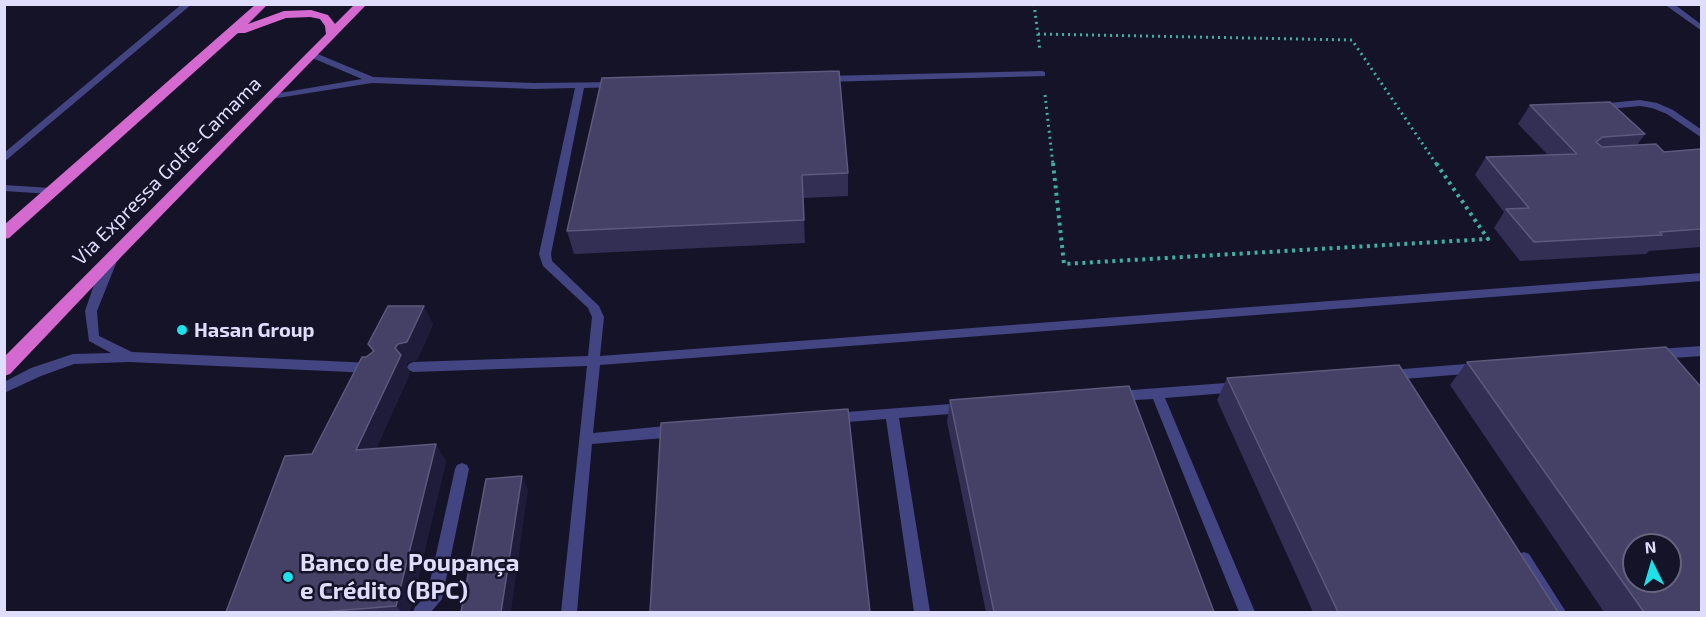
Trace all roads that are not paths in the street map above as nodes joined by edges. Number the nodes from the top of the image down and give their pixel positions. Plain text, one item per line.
1 (188, 4) edge
2 (263, 4) edge
3 (362, 4) edge
4 (1668, 4) edge
5 (1701, 29) edge
6 (230, 34) junction
7 (332, 35) junction
8 (313, 55) junction
9 (1042, 74) road end
10 (817, 79) edge
11 (372, 80) junction
12 (628, 84) edge
13 (580, 85) junction
14 (268, 98) junction
15 (1582, 108) edge
16 (1701, 135) edge
17 (4, 159) edge
18 (4, 188) edge
19 (51, 191) junction
20 (4, 234) edge
21 (116, 252) junction
22 (1701, 277) edge
23 (1701, 351) edge
24 (1638, 356) edge
25 (129, 357) junction
26 (592, 361) junction
27 (413, 367) dead end
28 (376, 368) edge
29 (1486, 368) edge
30 (4, 369) edge
31 (1381, 376) edge
32 (1251, 386) edge
33 (4, 388) edge
34 (1157, 393) junction
35 (1100, 398) edge
36 (973, 407) edge
37 (892, 414) junction
38 (821, 419) edge
39 (691, 430) edge
40 (585, 439) junction
41 (462, 469) dead end
42 (1513, 543) edge
43 (421, 612) edge
44 (569, 612) edge
45 (922, 612) edge
46 (1247, 612) edge
47 (1558, 612) edge

1 - 17 lane
2 - 6 highway
3 - 7 highway, Via Expressa Golfe-Camama
4 - 5 lane
6 - 7 highway
6 - 19 highway
7 - 8 highway, Via Expressa Golfe-Camama
8 - 11 lane
8 - 14 highway, Via Expressa Golfe-Camama
9 - 10 lane
11 - 13 lane
11 - 14 lane
12 - 13 lane
13 - 26 lane
14 - 21 highway, Via Expressa Golfe-Camama
15 - 16 lane
18 - 19 lane
19 - 20 highway
21 - 25 lane
21 - 30 highway, Via Expressa Golfe-Camama
22 - 26 lane
23 - 24 lane
25 - 28 lane
25 - 33 lane
26 - 27 lane
26 - 40 lane
29 - 31 lane
32 - 34 lane
34 - 35 lane
34 - 46 lane
36 - 37 lane
37 - 38 lane
37 - 45 lane
39 - 40 lane
40 - 44 lane
41 - 43 lane
42 - 47 lane

